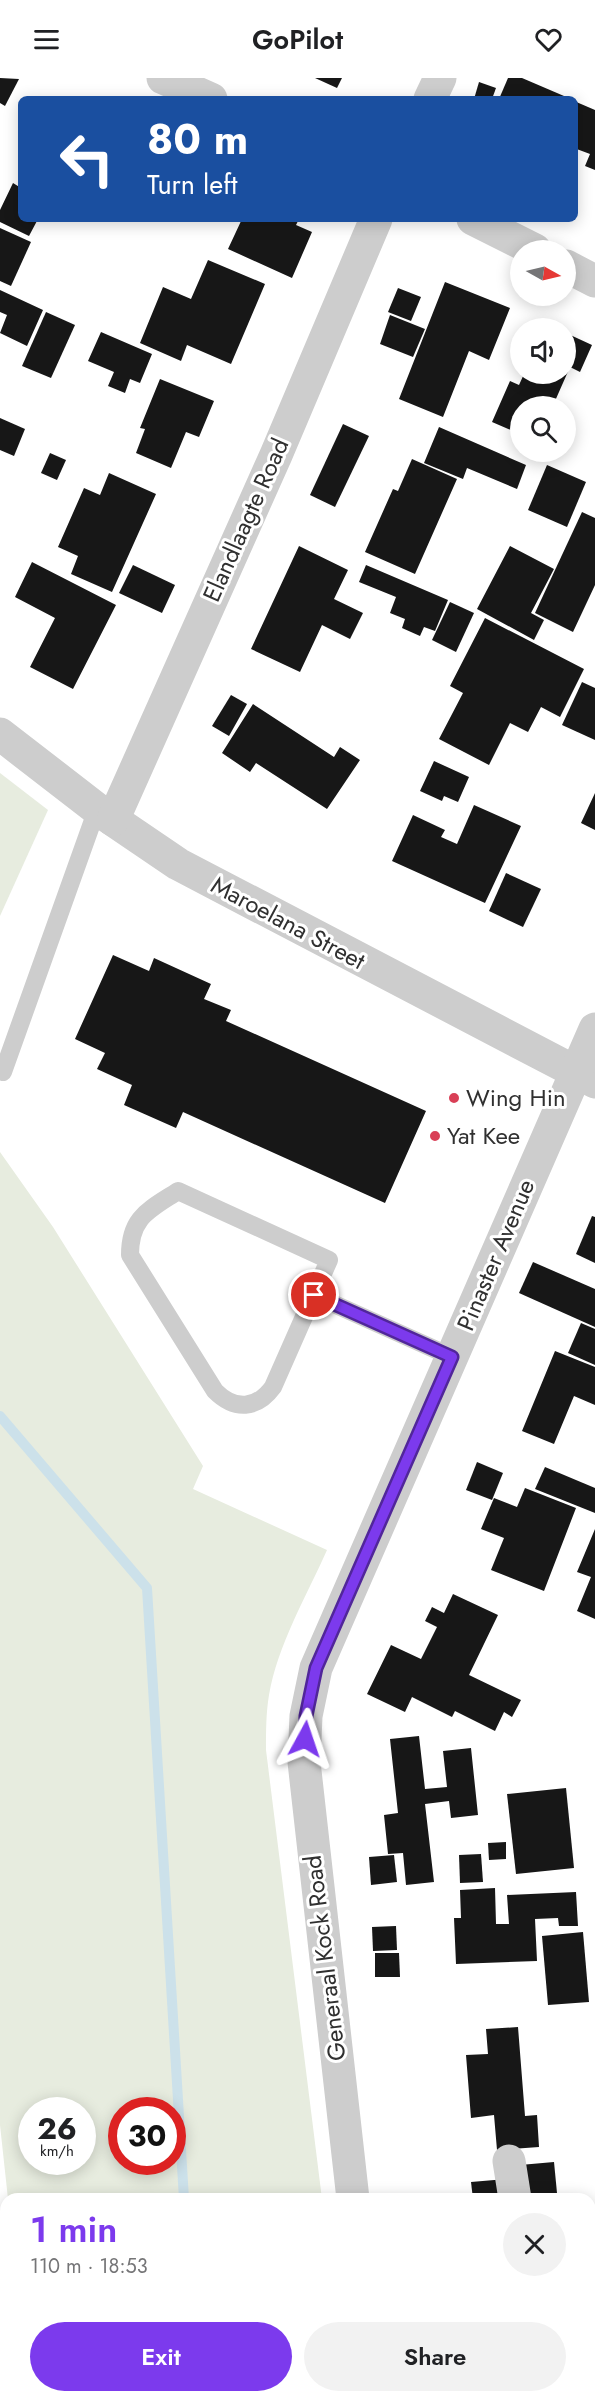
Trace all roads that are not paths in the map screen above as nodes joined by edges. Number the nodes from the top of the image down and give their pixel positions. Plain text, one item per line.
1 (163, 78) edge
2 (440, 78) edge
3 (204, 96) edge
4 (431, 96) edge
5 (375, 222) edge
6 (479, 222) edge
7 (515, 240) edge
8 (576, 271) edge
9 (595, 281) edge
10 (0, 735) edge
11 (105, 814) junction
12 (595, 1029) edge
13 (3, 1072) dead end
14 (586, 1077) edge
15 (314, 1295) junction
16 (452, 1357) junction
17 (306, 1716) joint
18 (509, 2161) dead end
19 (352, 2193) edge
20 (514, 2193) edge

1 - 3 street
2 - 4 street
5 - 11 street, Elandlaagte Road
6 - 7 street
8 - 9 street
10 - 11 street, Maroelana Street
11 - 13 lane, Elandlaagte Road
11 - 14 street, Maroelana Street
12 - 14 street, Pinaster Avenue
14 - 16 street, Pinaster Avenue
15 - 15 lane
15 - 16 lane
16 - 17 street, Pinaster Avenue
17 - 19 street, Generaal Kock Road
18 - 20 street

